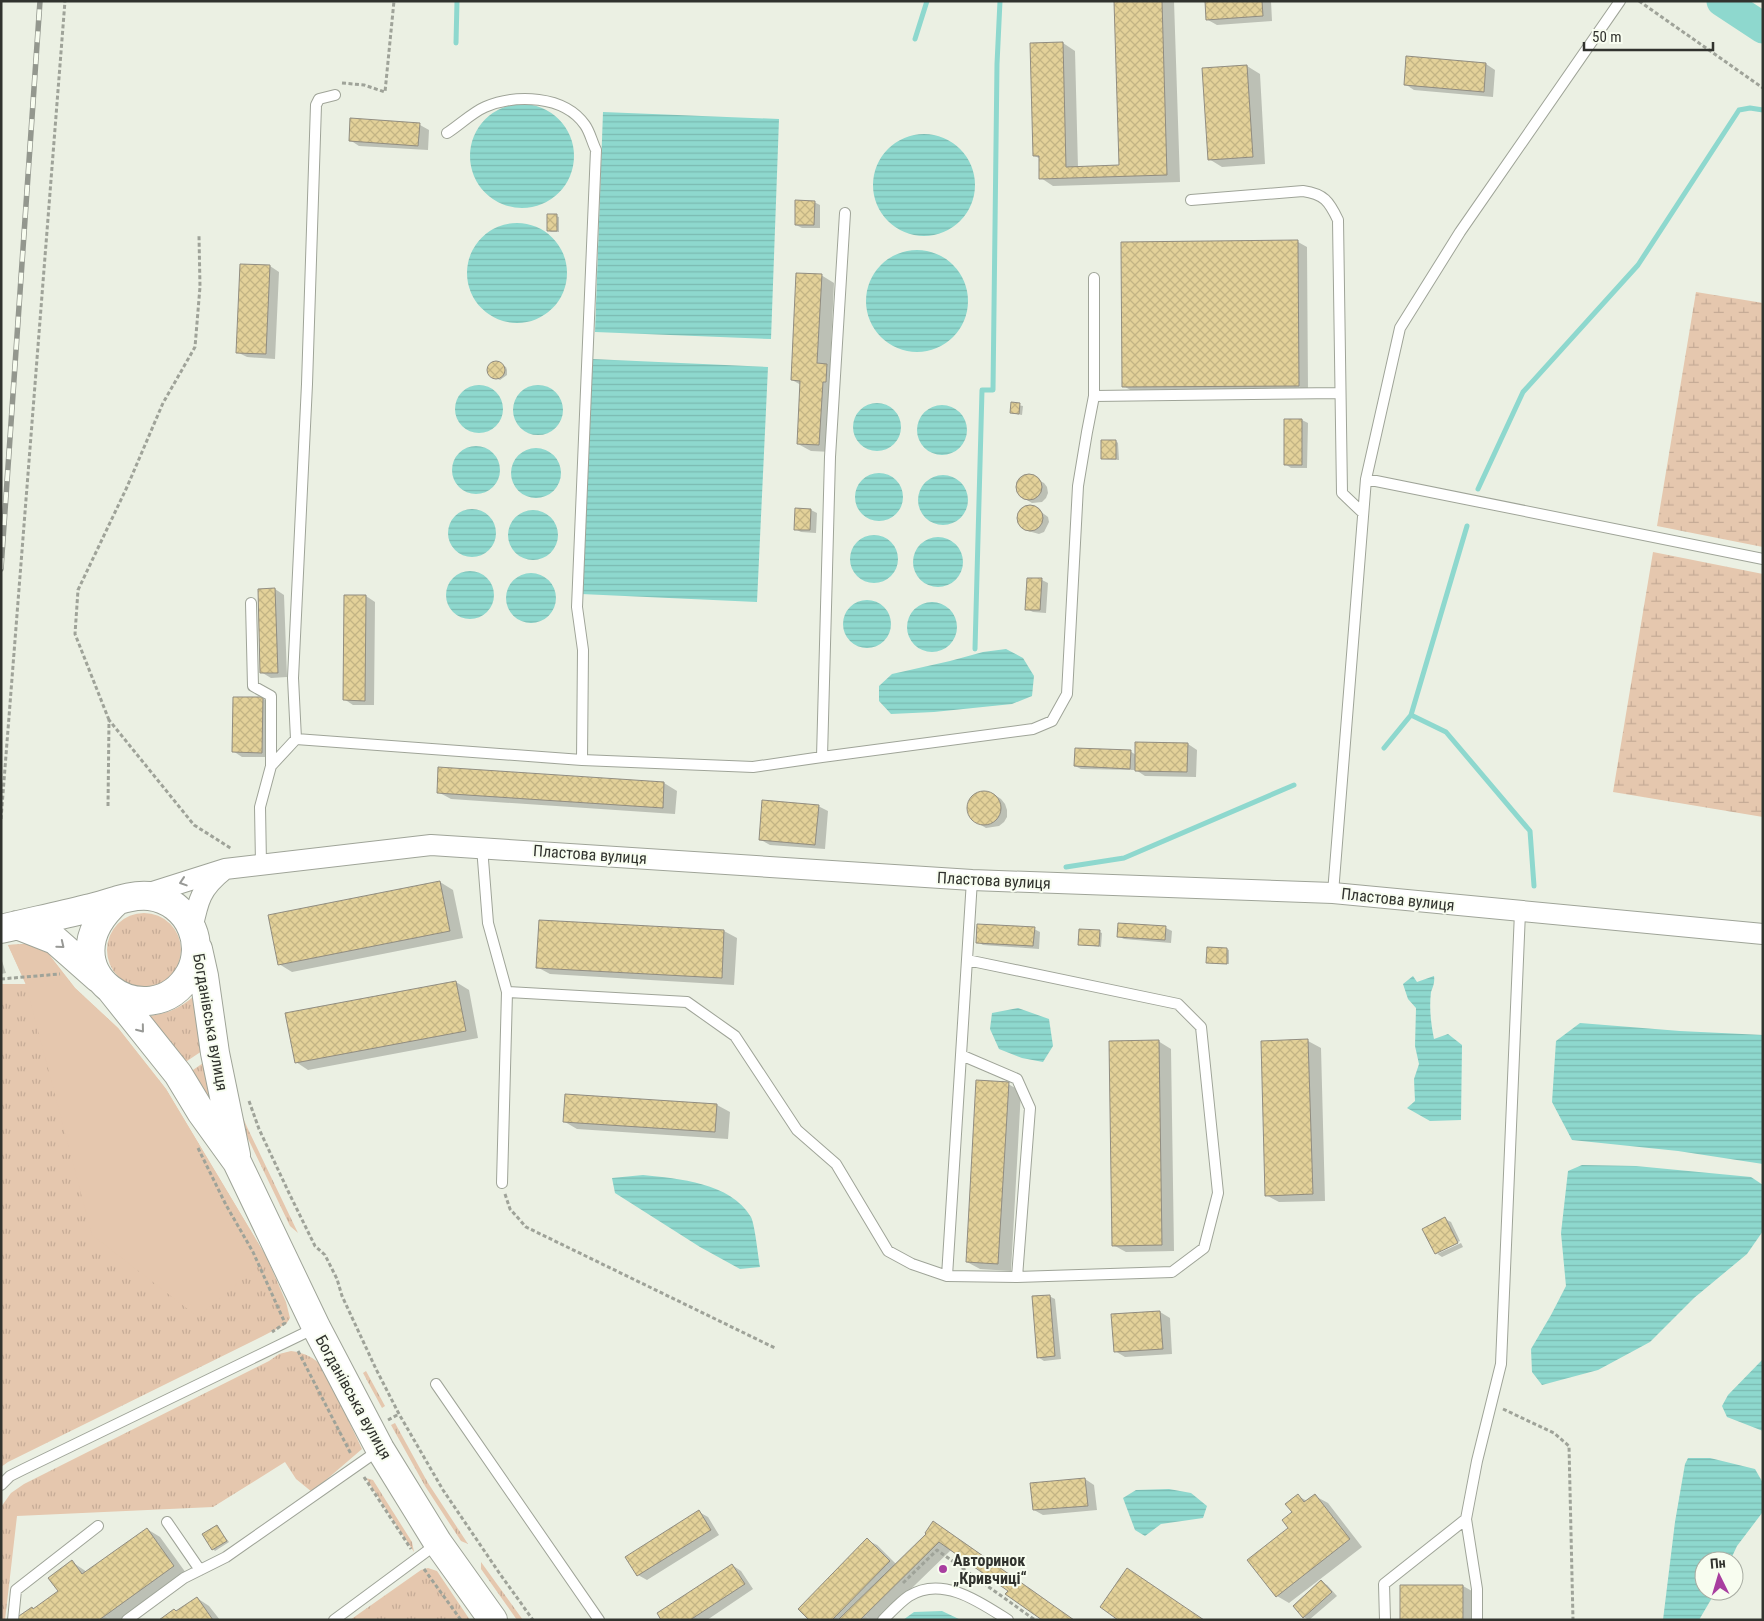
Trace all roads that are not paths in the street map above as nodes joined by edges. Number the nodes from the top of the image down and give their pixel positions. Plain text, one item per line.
1 (1620, 1) edge
2 (335, 95) dead end
3 (447, 133) dead end
4 (1191, 200) dead end
5 (844, 213) dead end
6 (1094, 278) dead end
7 (1340, 393) junction
8 (1094, 396) junction
9 (1366, 479) junction
10 (1363, 513) junction
11 (1763, 559) edge
12 (251, 603) dead end
13 (296, 739) junction
14 (822, 757) junction
15 (582, 760) junction
16 (270, 766) junction
17 (482, 847) junction
18 (261, 864) junction
19 (225, 869) junction
20 (972, 880) junction
21 (1333, 893) junction
22 (129, 898) junction
23 (1520, 912) junction
24 (9, 927) edge
25 (1763, 934) edge
26 (194, 935) junction
27 (967, 960) junction
28 (107, 987) junction
29 (507, 992) junction
30 (961, 1055) junction
31 (237, 1162) junction
32 (502, 1183) road end
33 (947, 1276) junction
34 (1017, 1277) junction
35 (316, 1327) junction
36 (436, 1384) dead end
37 (380, 1449) junction
38 (1, 1485) edge
39 (1466, 1519) junction
40 (167, 1522) dead end
41 (98, 1526) dead end
42 (438, 1542) junction
43 (200, 1570) junction
44 (13, 1620) edge
45 (127, 1620) edge
46 (334, 1620) edge
47 (492, 1620) edge
48 (599, 1620) edge
49 (883, 1620) edge
50 (1008, 1620) edge
51 (1385, 1620) edge
52 (1477, 1620) edge

1 - 9 lane
2 - 13 lane
3 - 15 lane
4 - 7 lane
5 - 14 lane
6 - 8 lane
7 - 8 lane
7 - 10 lane
8 - 14 lane
9 - 10 lane
9 - 11 lane
10 - 21 lane
12 - 16 lane
13 - 15 lane
13 - 16 lane
14 - 15 lane
16 - 18 lane
17 - 18 street, Пластова вулиця
17 - 20 street, Пластова вулиця
17 - 29 lane
18 - 19 street, Пластова вулиця
19 -> 22 street, Пластова вулиця
19 - 26 street
20 - 21 street, Пластова вулиця
20 - 27 lane
21 - 23 street, Пластова вулиця
22 - 24 main road, Пластова вулиця
22 - 26 main road
22 - 28 main road
23 - 25 street, Пластова вулиця
23 - 39 lane
24 -> 28 main road, Пластова вулиця
26 - 28 main road
26 - 31 main road, Богданівська вулиця
27 - 30 lane
27 - 34 lane
28 -> 31 main road, Богданівська вулиця
29 - 32 lane
29 - 33 lane
30 - 33 lane
30 - 34 lane
31 - 35 main road, Богданівська вулиця
33 - 34 lane
35 - 37 main road, Богданівська вулиця
35 - 38 lane
36 - 48 lane
37 - 42 main road, Богданівська вулиця
37 - 43 lane
39 - 51 lane
39 - 52 lane
40 - 43 lane
41 - 44 lane
42 - 46 lane
42 - 47 main road, Богданівська вулиця
43 - 45 lane
49 - 50 lane

